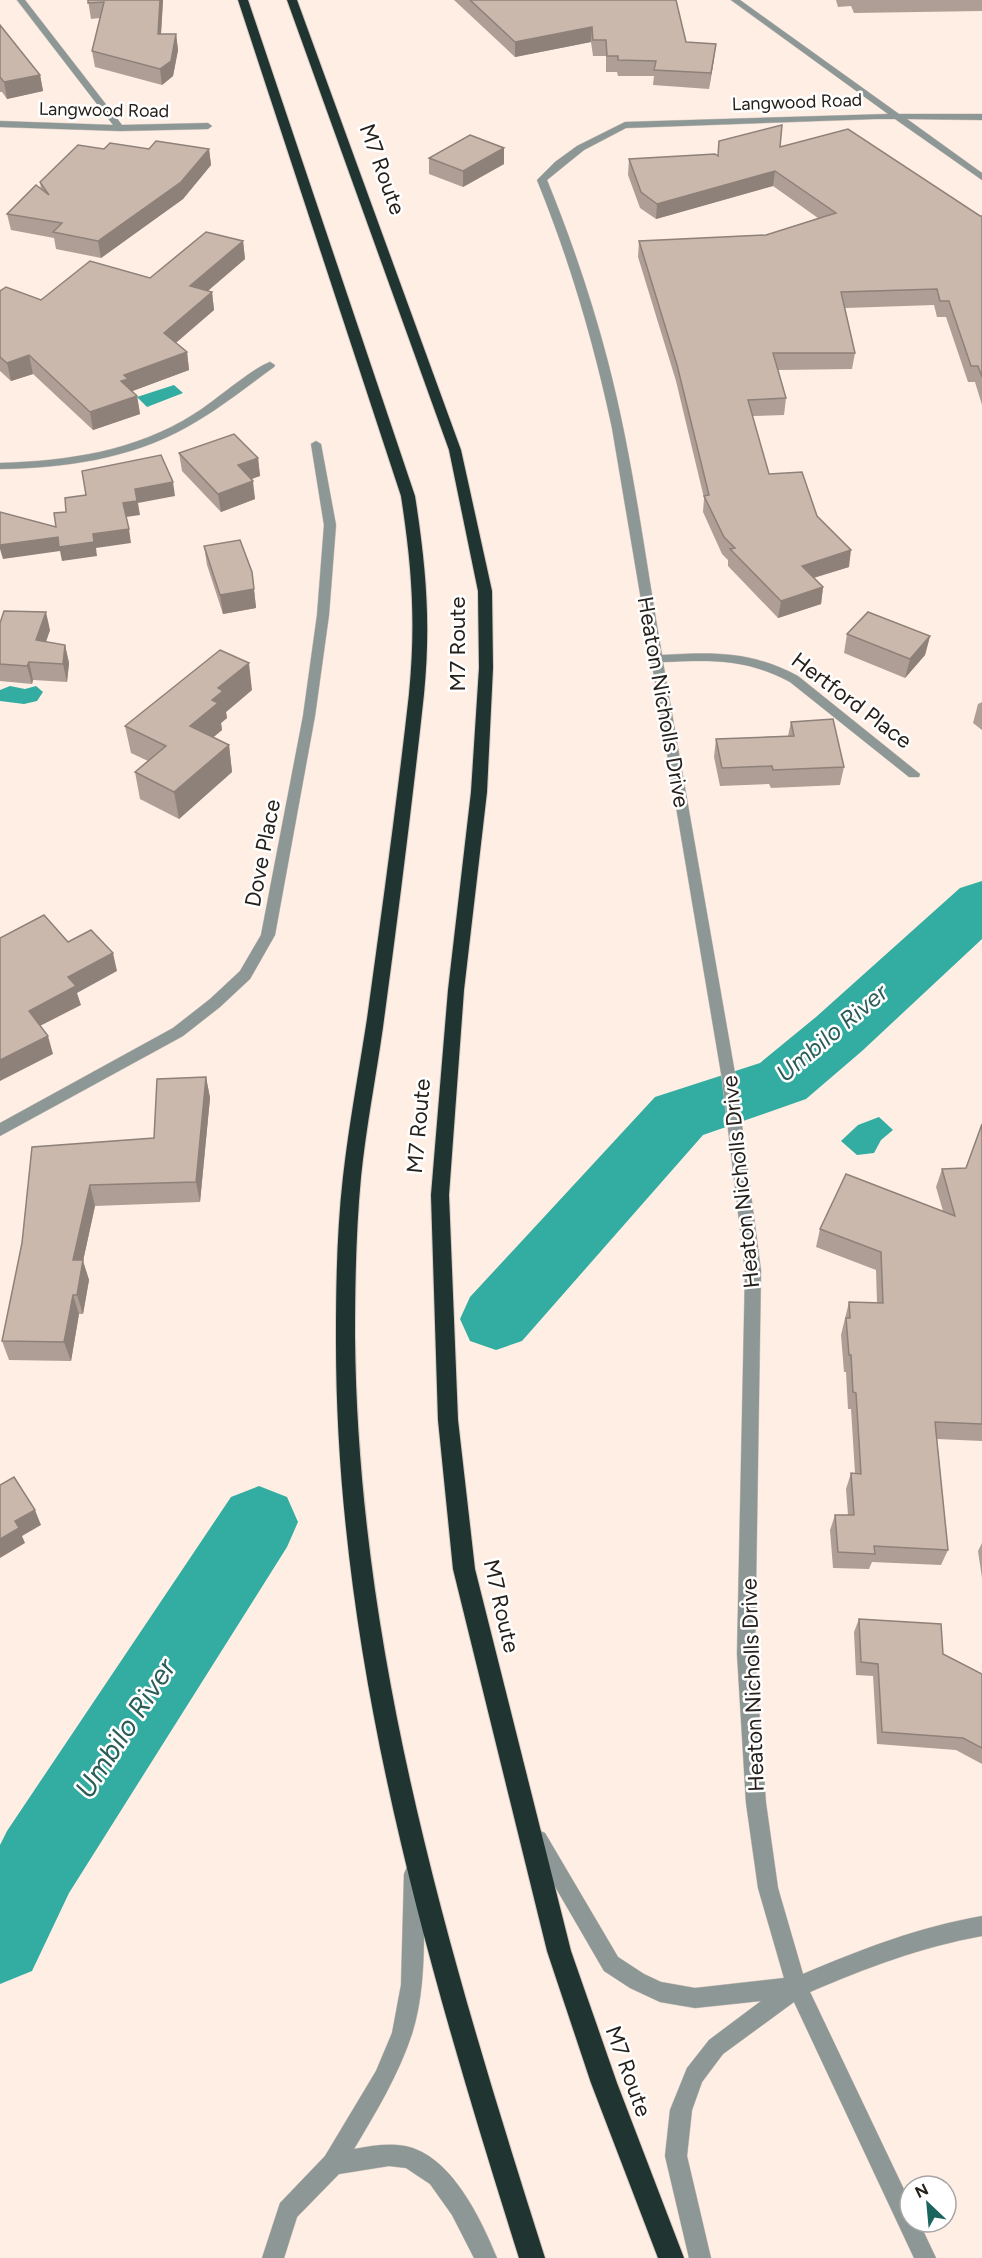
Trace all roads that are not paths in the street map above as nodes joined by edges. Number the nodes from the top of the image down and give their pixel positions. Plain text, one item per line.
1 (21, 0) edge
2 (243, 0) edge
3 (292, 0) edge
4 (735, 0) edge
5 (894, 116) junction
6 (982, 117) edge
7 (0, 124) edge
8 (208, 126) dead end
9 (120, 128) junction
10 (613, 129) joint
11 (982, 177) edge
12 (270, 365) dead end
13 (316, 444) dead end
14 (0, 466) edge
15 (656, 659) junction
16 (914, 774) dead end
17 (0, 1130) edge
18 (525, 1818) junction
19 (415, 1860) junction
20 (982, 1926) edge
21 (797, 1987) junction
22 (333, 2164) junction
23 (273, 2258) edge
24 (486, 2258) edge
25 (532, 2258) edge
26 (671, 2258) edge
27 (700, 2258) edge
28 (926, 2258) edge

1 - 9 street
2 - 19 highway, M7 Route
3 - 18 highway, M7 Route
4 - 5 street
5 - 6 street, Langwood Road
5 - 10 street, Langwood Road
5 - 11 street
7 - 9 street, Langwood Road
8 - 9 street, Langwood Road
10 - 15 street, Heaton Nicholls Drive
12 - 14 street
13 - 17 street, Dove Place
15 - 16 street, Hertford Place
15 - 21 street, Heaton Nicholls Drive
18 - 21 street
18 - 26 highway, M7 Route
19 - 22 street
19 - 25 highway, M7 Route
20 - 21 street
21 - 27 street
21 - 28 street, Heaton Nicholls Drive
22 - 23 street
22 - 24 street

